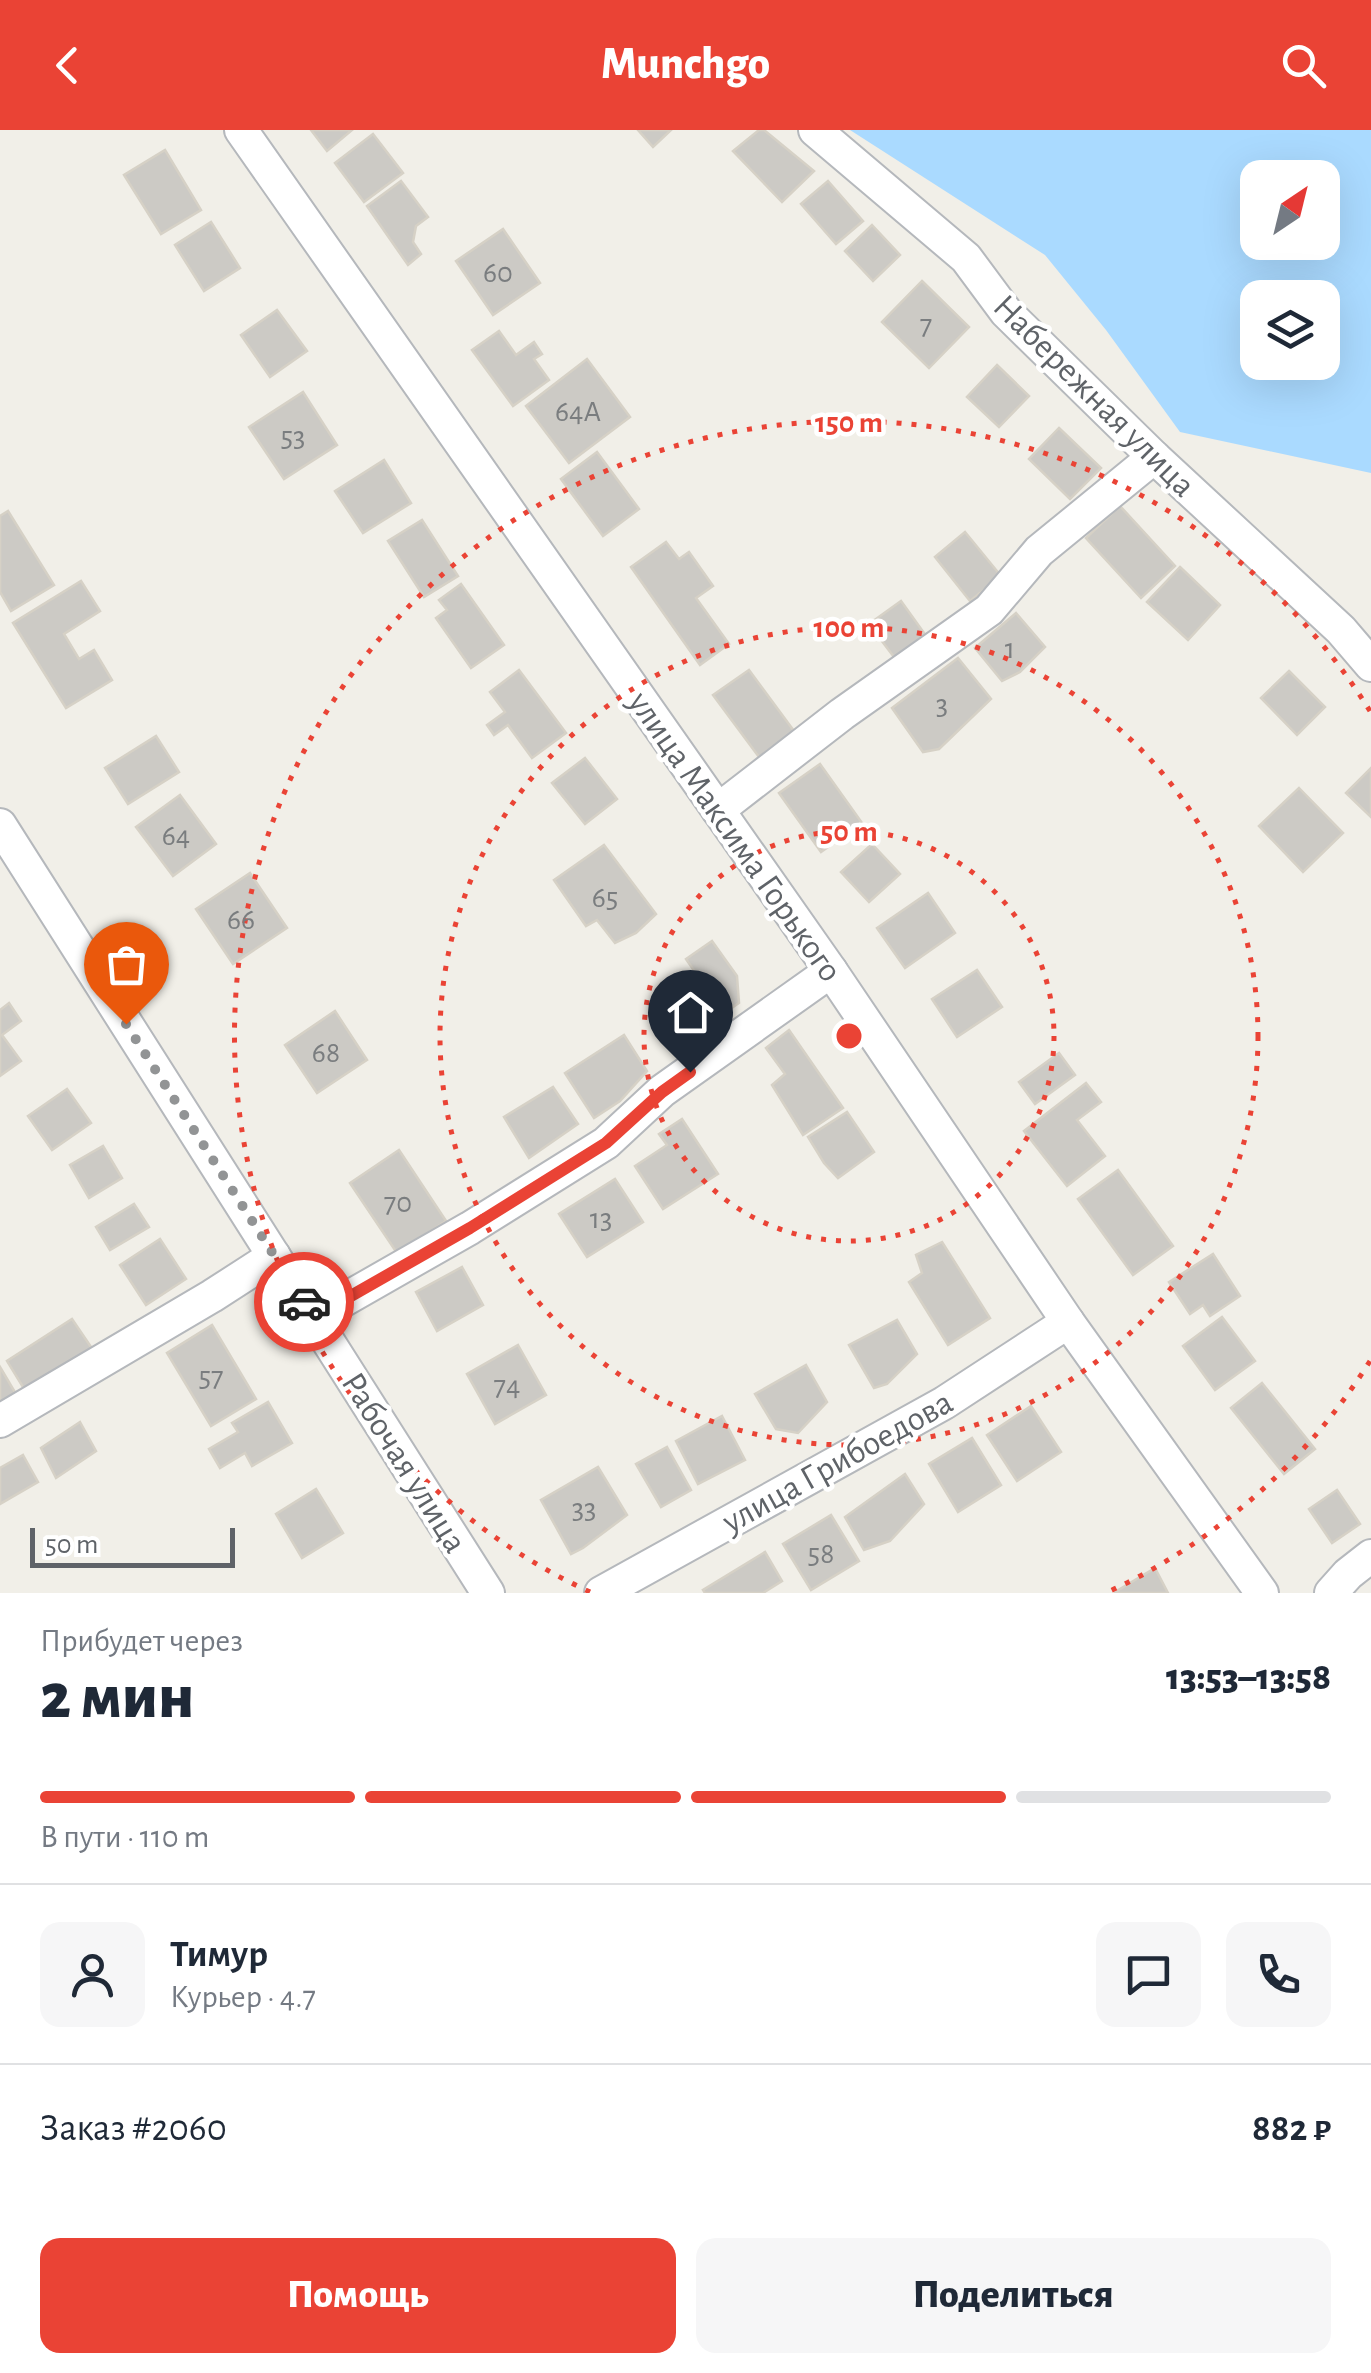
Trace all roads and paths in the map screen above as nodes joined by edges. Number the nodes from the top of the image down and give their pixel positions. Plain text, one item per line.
1 (240, 130) edge
2 (815, 130) edge
3 (1154, 457) junction
4 (1371, 665) edge
5 (718, 810) junction
6 (0, 825) edge
7 (831, 971) junction
8 (274, 1256) junction
9 (314, 1317) junction
10 (1068, 1322) junction
11 (0, 1421) edge
12 (1371, 1556) edge
13 (488, 1593) edge
14 (602, 1593) edge
15 (1262, 1593) edge
16 (1331, 1593) edge

1 - 5 street, улица Максима Горького
2 - 3 street, Набережная улица
3 - 4 street, Набережная улица
3 - 5 street
5 - 7 street, улица Максима Горького
6 - 8 street, Рабочая улица
7 - 9 street
7 - 10 street, улица Максима Горького
8 - 9 street, Рабочая улица
8 - 11 street
9 - 13 street, Рабочая улица
10 - 14 street, улица Грибоедова
10 - 15 street, улица Максима Горького
12 - 16 street

